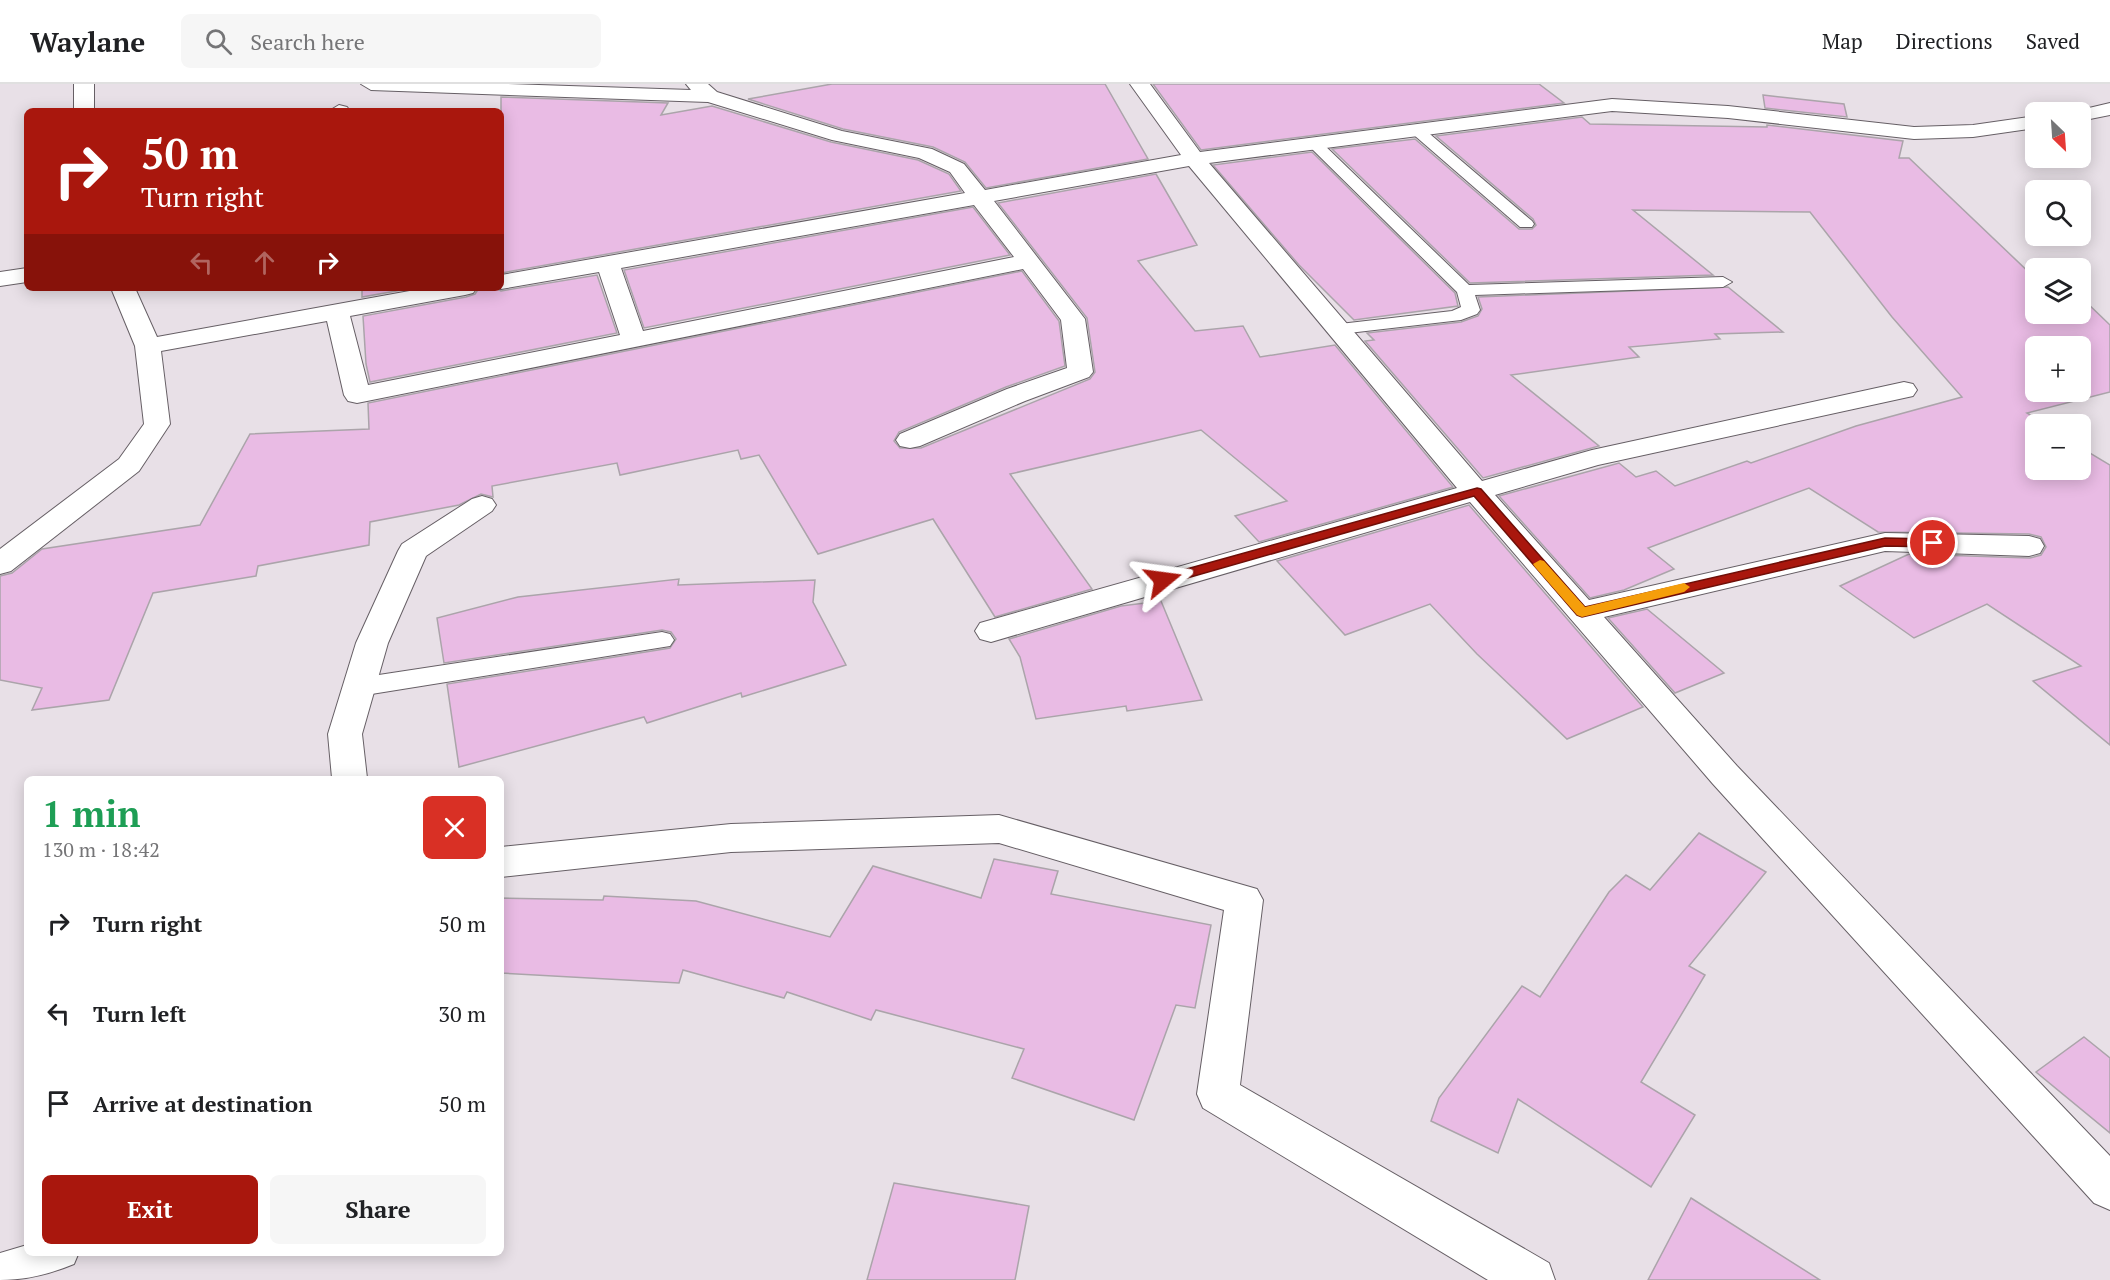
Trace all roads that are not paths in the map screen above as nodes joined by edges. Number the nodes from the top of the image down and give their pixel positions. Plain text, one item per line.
1 (84, 84) edge
2 (371, 84) edge
3 (1140, 84) edge
4 (428, 88) junction
5 (703, 90) edge
6 (84, 108) edge
7 (429, 108) edge
8 (2110, 110) edge
9 (2091, 113) edge
10 (2025, 124) edge
11 (1419, 132) junction
12 (1315, 144) junction
13 (1194, 159) junction
14 (978, 196) junction
15 (1526, 224) dead end
16 (1030, 261) junction
17 (608, 263) junction
18 (24, 275) edge
19 (0, 279) edge
20 (504, 281) edge
21 (1723, 282) dead end
22 (1465, 290) junction
23 (124, 291) edge
24 (434, 291) edge
25 (337, 312) junction
26 (1340, 328) junction
27 (633, 338) junction
28 (148, 346) junction
29 (1904, 390) dead end
30 (910, 440) dead end
31 (1477, 492) junction
32 (482, 505) dead end
33 (2029, 546) dead end
34 (0, 564) edge
35 (1582, 612) junction
36 (991, 631) dead end
37 (662, 640) dead end
38 (359, 687) junction
39 (350, 776) edge
40 (504, 862) edge
41 (2110, 1188) edge
42 (48, 1256) edge
43 (0, 1270) edge
44 (1532, 1280) edge

1 - 6 street
2 - 4 street
3 - 13 street
4 - 5 street
4 - 7 street
5 - 14 street
8 - 9 street
10 - 11 street
11 - 12 street
11 - 15 lane
12 - 13 street
12 - 22 lane
13 - 14 street
13 - 26 street
14 - 16 street
14 - 17 street
16 - 27 street
16 - 30 street
17 - 20 street
17 - 27 street
18 - 19 street
21 - 22 lane
22 - 26 lane
23 - 28 street
24 - 25 street
25 - 27 street
25 - 28 street
26 - 31 street
28 - 34 street
29 - 31 street
31 - 35 street
31 - 36 street
32 - 38 street
33 - 35 street
35 - 41 street
37 - 38 lane
38 - 39 street
40 - 44 street
42 - 43 lane

